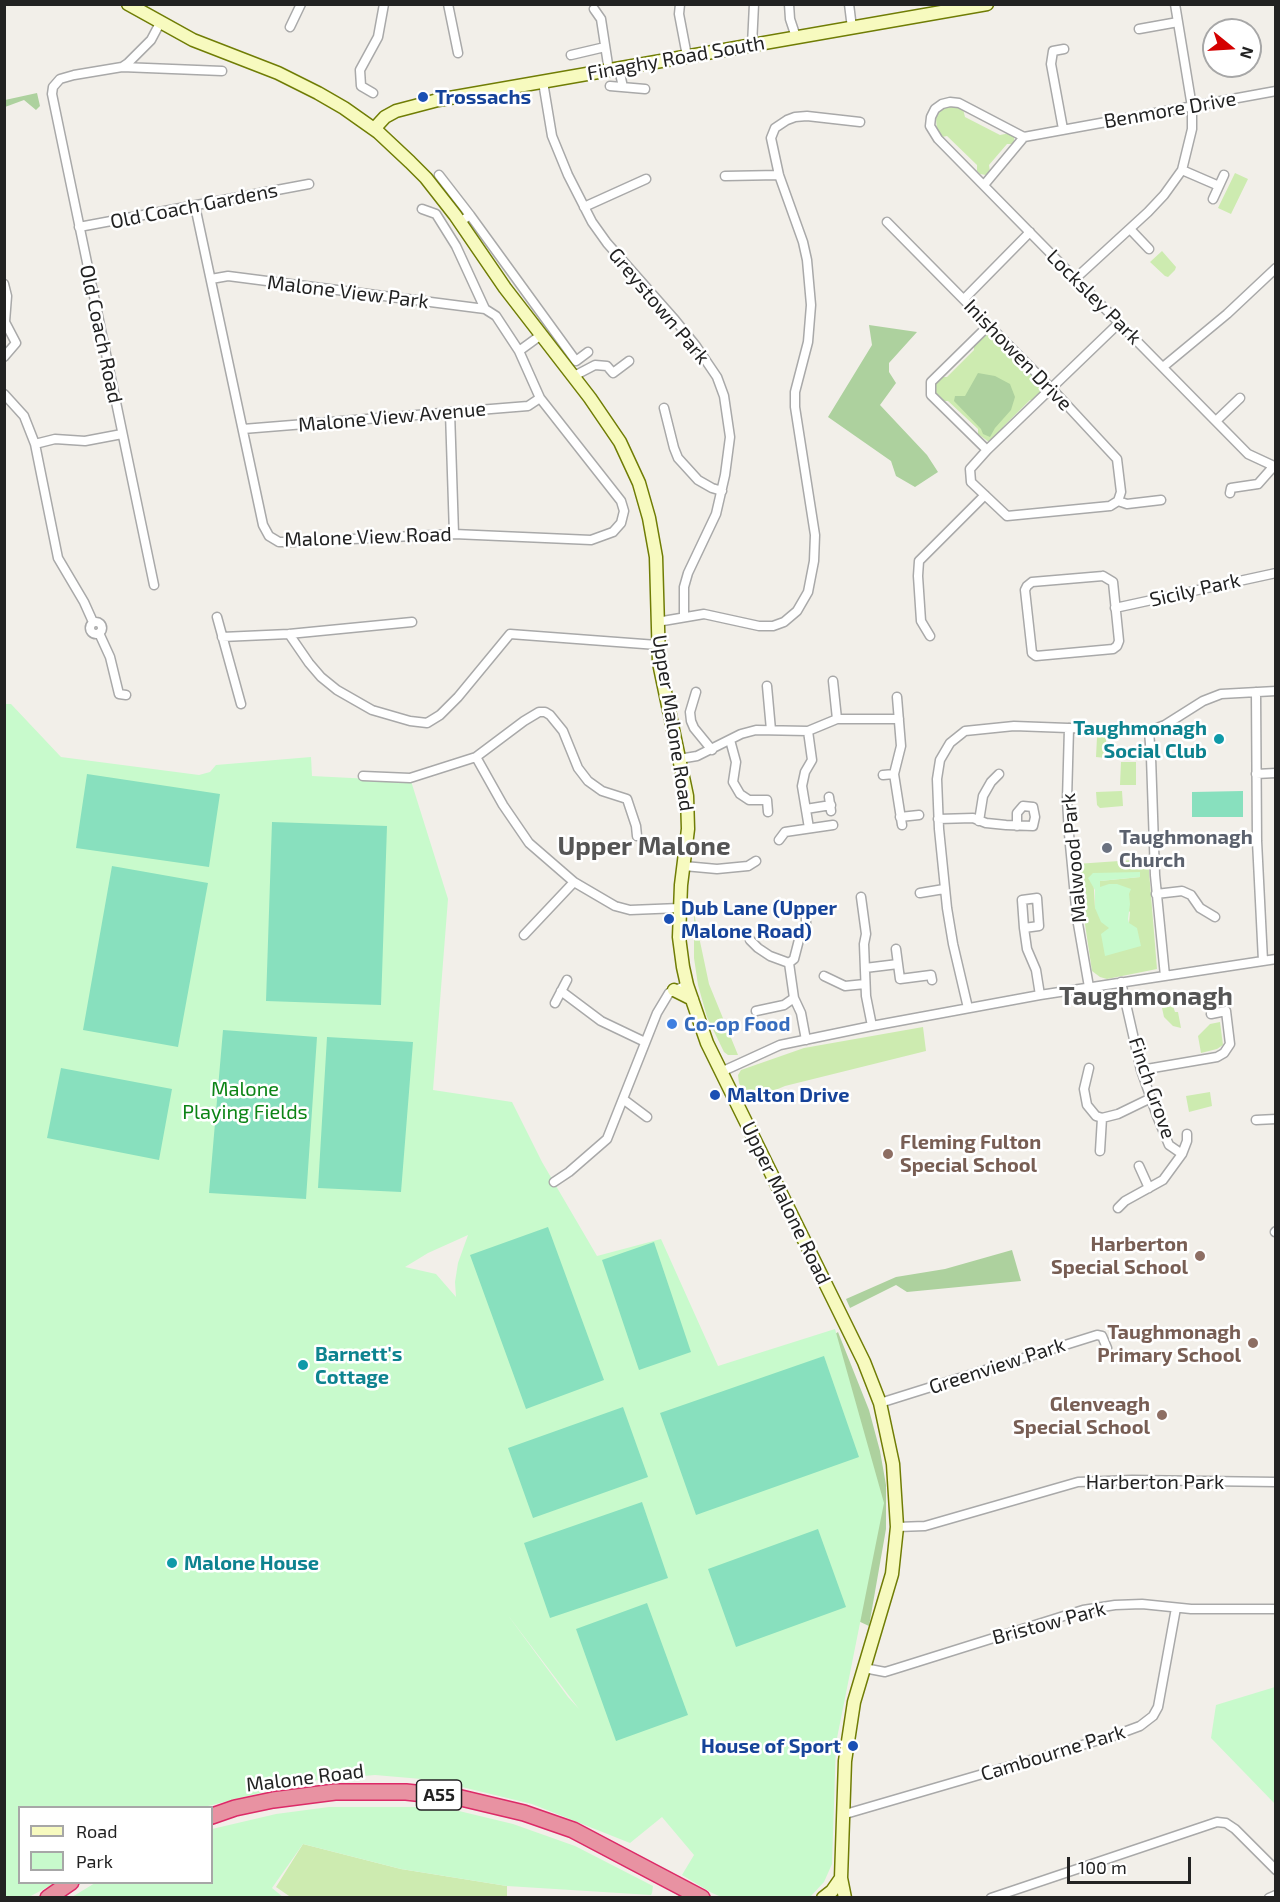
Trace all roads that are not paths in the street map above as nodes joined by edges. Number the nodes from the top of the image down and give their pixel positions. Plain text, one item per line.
1 (128, 4) edge
2 (301, 4) edge
3 (384, 4) edge
4 (448, 4) edge
5 (680, 4) edge
6 (754, 4) edge
7 (789, 4) edge
8 (849, 4) edge
9 (987, 4) edge
10 (1175, 4) edge
11 (594, 9) dead end
12 (1178, 22) junction
13 (160, 23) junction
14 (290, 27) dead end
15 (852, 28) junction
16 (1139, 29) dead end
17 (796, 37) junction
18 (752, 45) junction
19 (605, 46) junction
20 (1064, 49) dead end
21 (458, 52) dead end
22 (571, 55) dead end
23 (687, 56) junction
24 (122, 67) junction
25 (614, 70) junction
26 (222, 71) dead end
27 (543, 82) junction
28 (610, 86) dead end
29 (623, 87) junction
30 (645, 88) dead end
31 (1275, 91) edge
32 (374, 93) dead end
33 (1192, 107) junction
34 (860, 122) dead end
35 (374, 129) junction
36 (1064, 129) junction
37 (1024, 137) junction
38 (1182, 170) junction
39 (439, 175) dead end
40 (779, 175) junction
41 (1224, 175) dead end
42 (725, 176) dead end
43 (646, 179) dead end
44 (309, 184) dead end
45 (984, 185) junction
46 (1219, 186) junction
47 (1213, 199) dead end
48 (195, 206) junction
49 (584, 207) junction
50 (422, 209) dead end
51 (465, 218) junction
52 (887, 222) dead end
53 (79, 227) junction
54 (1130, 228) junction
55 (1030, 232) junction
56 (1149, 249) dead end
57 (1275, 268) edge
58 (1076, 278) junction
59 (211, 279) junction
60 (4, 284) edge
61 (964, 299) junction
62 (485, 309) junction
63 (1119, 323) junction
64 (989, 325) junction
65 (542, 334) junction
66 (519, 351) junction
67 (588, 352) dead end
68 (4, 357) edge
69 (629, 361) dead end
70 (1162, 367) junction
71 (574, 376) junction
72 (1052, 389) junction
73 (4, 394) edge
74 (540, 398) junction
75 (1240, 398) dead end
76 (664, 408) dead end
77 (450, 412) junction
78 (1216, 421) junction
79 (243, 429) junction
80 (122, 434) junction
81 (35, 444) junction
82 (987, 450) junction
83 (1274, 467) edge
84 (722, 491) junction
85 (1230, 493) dead end
86 (985, 495) junction
87 (1161, 500) dead end
88 (1118, 501) junction
89 (454, 534) junction
90 (1275, 573) edge
91 (154, 585) dead end
92 (1115, 608) junction
93 (684, 616) junction
94 (217, 617) dead end
95 (412, 622) dead end
96 (657, 622) junction
97 (289, 634) junction
98 (930, 636) dead end
99 (222, 637) junction
100 (657, 645) junction
101 (835, 684) dead end
102 (770, 690) dead end
103 (1275, 691) edge
104 (696, 692) dead end
105 (1256, 692) junction
106 (126, 695) dead end
107 (897, 697) dead end
108 (241, 704) dead end
109 (837, 719) junction
110 (899, 719) junction
111 (1069, 728) junction
112 (771, 730) junction
113 (808, 731) junction
114 (1149, 731) junction
115 (730, 740) junction
116 (712, 750) junction
117 (476, 757) junction
118 (679, 759) junction
119 (1275, 772) edge
120 (894, 774) junction
121 (999, 774) dead end
122 (1256, 774) junction
123 (883, 775) dead end
124 (363, 776) dead end
125 (830, 804) dead end
126 (806, 809) junction
127 (768, 812) dead end
128 (919, 815) dead end
129 (938, 819) junction
130 (979, 821) junction
131 (833, 825) dead end
132 (1017, 825) dead end
133 (809, 828) junction
134 (637, 836) dead end
135 (779, 840) dead end
136 (756, 861) dead end
137 (684, 866) junction
138 (574, 882) junction
139 (944, 889) junction
140 (920, 893) dead end
141 (1156, 894) junction
142 (861, 897) dead end
143 (680, 908) junction
144 (806, 910) dead end
145 (1215, 917) dead end
146 (1024, 928) dead end
147 (524, 935) dead end
148 (750, 940) dead end
149 (896, 949) dead end
150 (1275, 959) edge
151 (1263, 961) junction
152 (789, 963) junction
153 (898, 964) junction
154 (865, 969) junction
155 (824, 976) dead end
156 (1165, 976) junction
157 (567, 980) dead end
158 (932, 980) dead end
159 (1121, 982) junction
160 (866, 984) junction
161 (687, 985) junction
162 (1089, 987) junction
163 (674, 990) junction
164 (561, 991) junction
165 (1040, 994) junction
166 (794, 998) junction
167 (692, 999) junction
168 (555, 1002) dead end
169 (968, 1008) junction
170 (756, 1011) dead end
171 (1211, 1014) dead end
172 (872, 1026) junction
173 (806, 1041) junction
174 (645, 1042) junction
175 (1089, 1068) dead end
176 (1141, 1070) junction
177 (721, 1072) junction
178 (1151, 1098) junction
179 (623, 1099) junction
180 (647, 1117) dead end
181 (1102, 1118) junction
182 (1275, 1119) edge
183 (1256, 1120) dead end
184 (1187, 1134) dead end
185 (1100, 1151) dead end
186 (1182, 1154) junction
187 (1139, 1166) dead end
188 (554, 1182) dead end
189 (1149, 1188) junction
190 (1118, 1208) dead end
191 (1107, 1348) dead end
192 (880, 1403) junction
193 (1275, 1482) edge
194 (897, 1527) junction
195 (1176, 1608) junction
196 (1275, 1609) edge
197 (864, 1668) junction
198 (842, 1815) junction
199 (213, 1816) edge
200 (1275, 1870) edge
201 (841, 1878) junction
202 (68, 1884) edge
203 (674, 1884) junction
204 (1275, 1895) edge
205 (48, 1898) edge
206 (689, 1898) edge
207 (702, 1898) edge
208 (823, 1898) edge
209 (844, 1898) edge
210 (991, 1898) edge
211 (1269, 1898) edge

1 - 13 main road, Upper Malone Road
2 - 14 street
3 - 32 street
4 - 21 street
5 - 23 street
6 - 18 street
7 - 17 street
8 - 15 street
9 - 15 main road, Finaghy Road South
10 - 12 street
11 - 19 street
12 - 16 street
12 - 33 street
13 - 24 street
13 - 35 main road, Upper Malone Road
15 - 17 main road, Finaghy Road South
17 - 18 main road, Finaghy Road South
18 - 23 main road, Finaghy Road South
19 - 22 street
19 - 25 street
20 - 36 street
23 - 25 main road, Finaghy Road South
24 - 26 street
24 - 53 street, Old Coach Road
25 - 27 main road, Finaghy Road South
25 - 29 street
27 - 35 main road, Finaghy Road South
27 - 49 street, Greystown Park
28 - 29 street
29 - 30 street
31 - 33 street, Benmore Drive
33 - 36 street, Benmore Drive
33 - 38 street
34 - 40 street
35 - 51 main road, Upper Malone Road
36 - 37 street, Benmore Drive
37 - 45 street
37 - 45 street, Locksley Park
38 - 46 street
38 - 54 street
39 - 51 street, Upper Malone Road
40 - 42 street
40 - 93 street
41 - 46 street
43 - 49 street
44 - 48 street, Old Coach Gardens
45 - 55 street, Locksley Park
46 - 47 street
48 - 53 street, Old Coach Gardens
48 - 59 street, Malone View Road
49 - 84 street, Greystown Park
50 - 62 street
51 - 65 main road, Upper Malone Road
51 - 67 street, Upper Malone Road
52 - 61 street, Inishowen Drive
53 - 80 street, Old Coach Road
54 - 56 street
54 - 58 street
55 - 58 street, Locksley Park
55 - 61 street
57 - 70 street
58 - 63 street, Locksley Park
59 - 62 street, Malone View Park
59 - 79 street, Malone View Road
60 - 68 street
61 - 64 street, Inishowen Drive
62 - 66 street
63 - 70 street, Locksley Park
63 - 72 street
64 - 72 street, Inishowen Drive
64 - 82 street
65 - 66 street
65 - 71 main road, Upper Malone Road
66 - 74 street
69 - 71 street
70 - 78 street, Locksley Park
71 - 96 main road, Upper Malone Road
72 - 82 street
72 - 88 street, Inishowen Drive
73 - 81 street
74 - 77 street, Malone View Avenue
74 - 89 street, Malone View Road
75 - 78 street
76 - 84 street
77 - 79 street, Malone View Avenue
77 - 89 street
78 - 83 street, Locksley Park
79 - 89 street, Malone View Road
80 - 81 street
80 - 91 street, Old Coach Road
81 - 106 street
82 - 86 street
83 - 85 street
84 - 93 street, Greystown Park
86 - 88 street
86 - 98 street
87 - 88 street
90 - 92 street, Sicily Park
92 - 92 street
93 - 96 street
94 - 99 street
95 - 97 street
96 - 100 main road, Upper Malone Road
97 - 99 street
97 - 100 street
99 - 108 street
100 - 118 main road, Upper Malone Road
101 - 109 street
102 - 112 street
103 - 105 street
104 - 116 street
105 - 114 street
105 - 122 street
107 - 110 street
109 - 110 street
109 - 113 street
110 - 120 street
111 - 114 street
111 - 129 street
111 - 162 street, Malwood Park
112 - 113 street
112 - 115 street
113 - 126 street
114 - 141 street
115 - 116 street
115 - 127 street
116 - 118 street
117 - 124 street
117 - 134 street
117 - 138 street
118 - 137 main road, Upper Malone Road
119 - 122 street
120 - 123 street
120 - 128 street
121 - 130 street
122 - 151 street
125 - 126 street
126 - 133 street
129 - 130 street
129 - 139 street
130 - 132 street
131 - 133 street
133 - 135 street
136 - 137 street
137 - 143 main road, Upper Malone Road
138 - 143 street
138 - 147 street
139 - 140 street
139 - 169 street
141 - 145 street
141 - 156 street
142 - 154 street
143 - 161 main road, Upper Malone Road
144 - 152 street
146 - 165 street
148 - 152 street
149 - 153 street
150 - 151 street
151 - 156 street
152 - 166 street
153 - 154 street
153 - 158 street
154 - 160 street
155 - 160 street
156 - 159 street
157 - 164 street
159 - 162 street
159 - 176 street, Finch Grove
160 - 172 street
161 - 163 street
161 - 167 main road, Upper Malone Road
162 - 165 street
163 - 167 main road
163 - 174 street
164 - 168 street
164 - 174 street
165 - 169 street
166 - 170 street
166 - 173 street
167 - 177 main road, Upper Malone Road
169 - 172 street
171 - 176 street
172 - 173 street
173 - 177 street
174 - 179 street
175 - 181 street
176 - 178 street, Finch Grove
177 - 192 main road, Upper Malone Road
178 - 181 street
178 - 186 street, Finch Grove
179 - 180 street
179 - 188 street
181 - 185 street
182 - 183 street
184 - 186 street, Finch Grove
186 - 189 street, Finch Grove
187 - 189 street
189 - 190 street, Finch Grove
191 - 192 street, Greenview Park
192 - 194 main road, Upper Malone Road
193 - 194 street, Harberton Park
194 - 197 main road, Upper Malone Road
195 - 196 street, Bristow Park
195 - 197 street, Bristow Park
195 - 198 street, Cambourne Park
197 - 198 main road, Upper Malone Road
198 - 201 main road, Upper Malone Road
199 - 203 highway, Malone Road / A55
200 - 210 street
201 - 208 main road
201 - 209 main road, Upper Malone Road
202 - 205 highway
203 - 206 highway, Malone Road / A55
203 - 207 highway, Malone Road / A55
204 - 211 street

